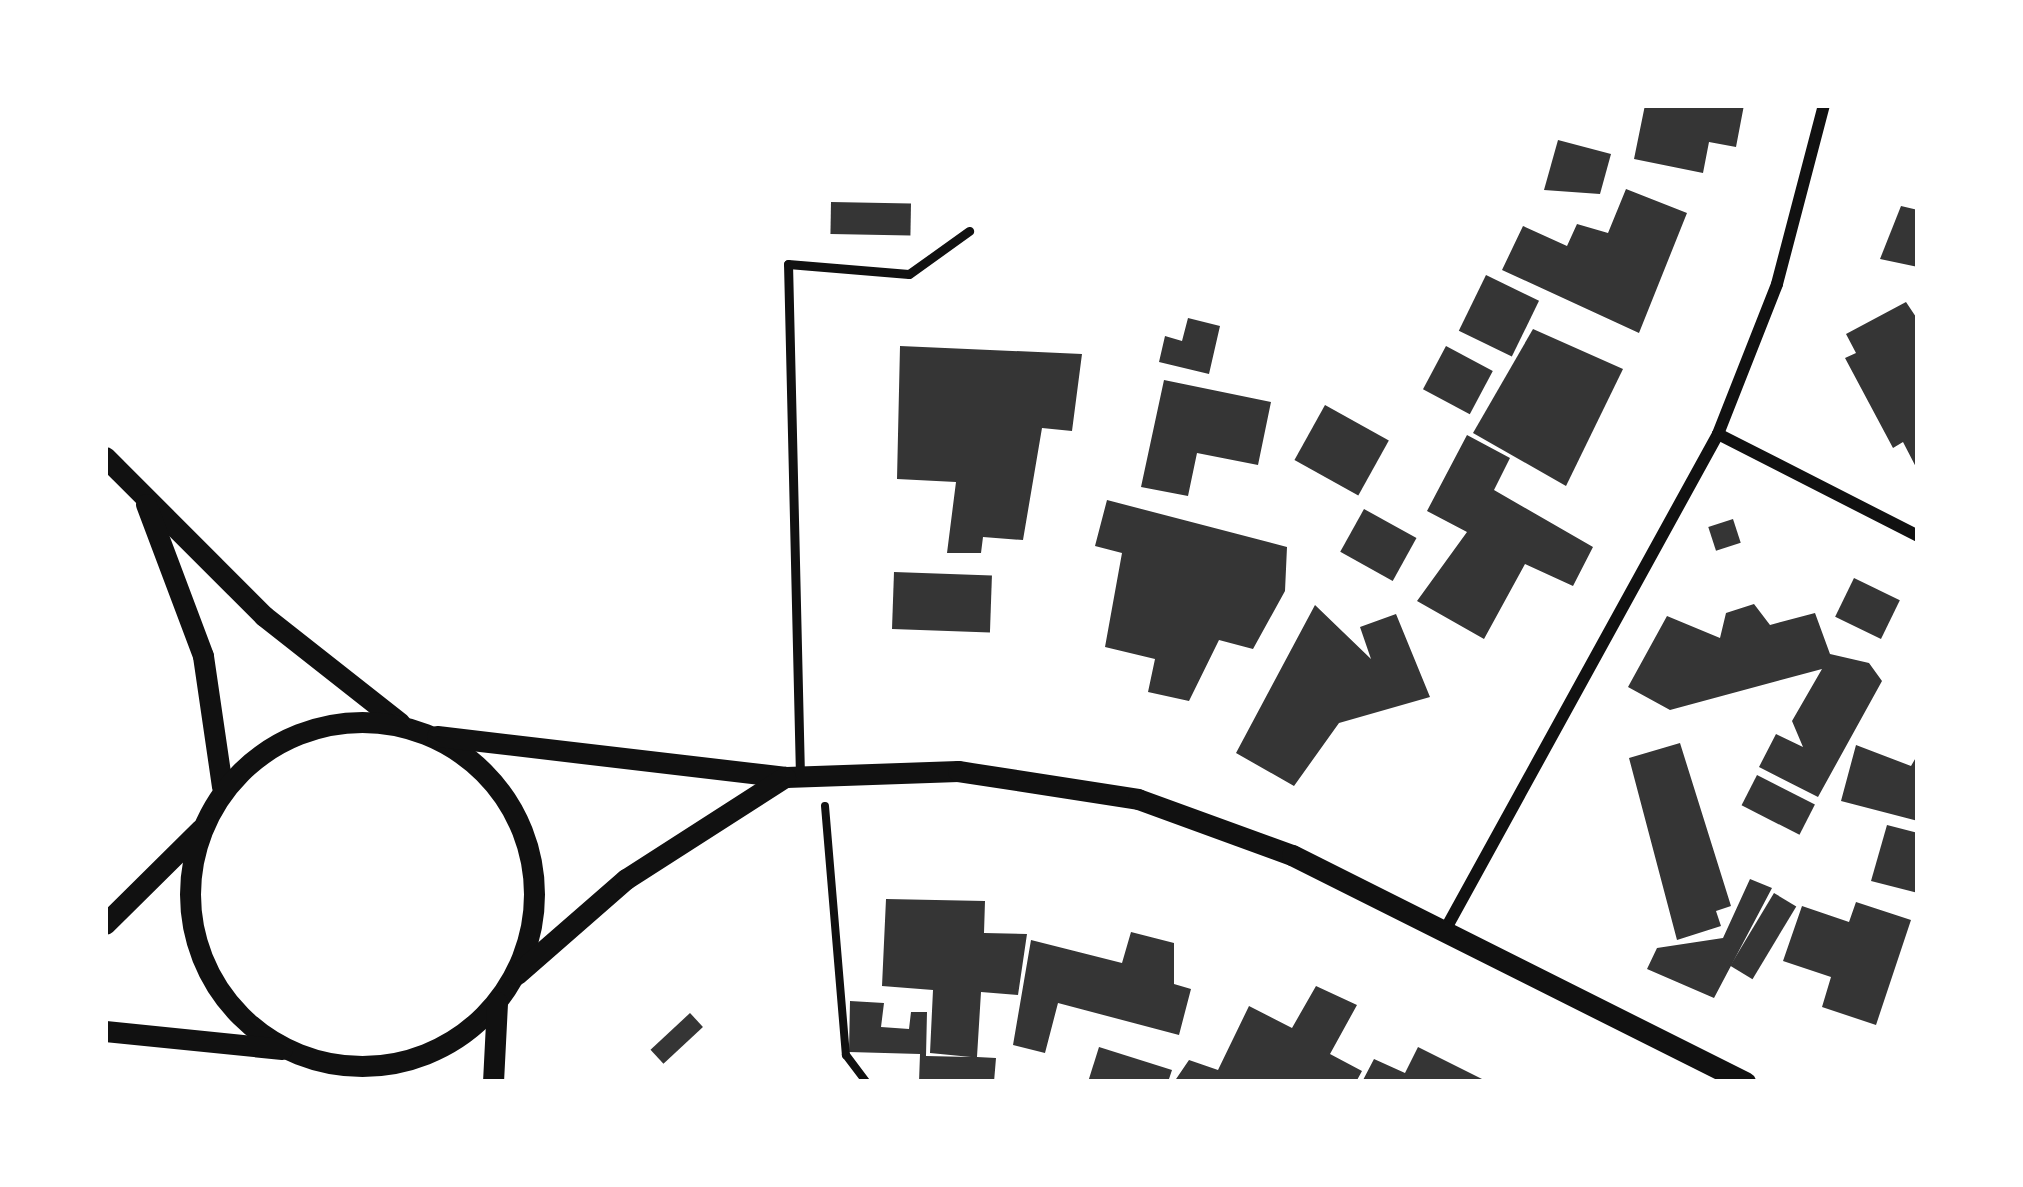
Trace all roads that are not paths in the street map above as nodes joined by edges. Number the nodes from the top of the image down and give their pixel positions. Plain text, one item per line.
1 (1824, 105) edge
2 (969, 231) dead end
3 (1718, 434) junction
4 (105, 458) edge
5 (144, 498) junction
6 (1918, 536) edge
7 (400, 723) junction
8 (437, 736) junction
9 (793, 776) junction
10 (222, 787) junction
11 (201, 829) junction
12 (105, 923) edge
13 (1444, 932) junction
14 (517, 974) junction
15 (497, 1003) junction
16 (105, 1031) edge
17 (283, 1049) junction
18 (314, 1061) junction
19 (328, 1082) edge
20 (493, 1082) edge
21 (1745, 1082) edge

1 - 3 street
2 - 9 lane
3 - 6 street
3 - 13 street
4 - 5 street
5 - 7 street
5 - 10 street
7 - 8 street
7 - 10 street
8 - 9 street
8 - 14 street
9 - 13 street
9 - 14 street
10 - 11 street
11 - 12 street
11 - 17 street
13 - 21 street
14 - 15 street
15 - 18 street
15 - 20 street
16 - 17 street
17 - 18 street
18 - 19 street

